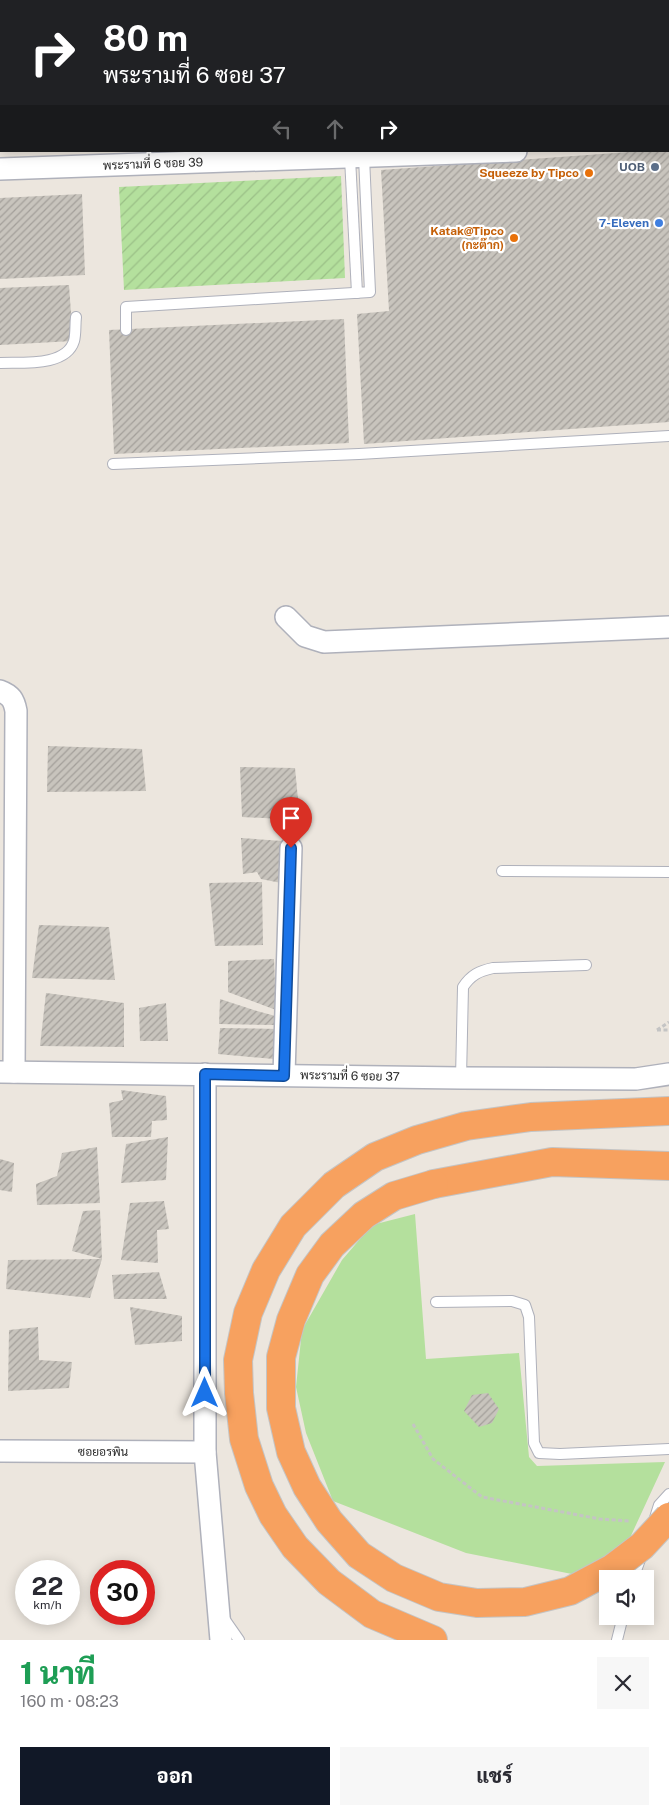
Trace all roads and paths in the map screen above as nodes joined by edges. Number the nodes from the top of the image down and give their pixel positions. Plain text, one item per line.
1 (493, 152) edge
2 (115, 158) edge
3 (357, 158) junction
4 (0, 169) edge
5 (357, 293) junction
6 (76, 317) dead end
7 (126, 330) dead end
8 (0, 363) edge
9 (669, 436) edge
10 (113, 464) dead end
11 (286, 617) dead end
12 (669, 627) edge
13 (0, 691) edge
14 (291, 848) dead end
15 (502, 871) dead end
16 (669, 872) edge
17 (586, 965) dead end
18 (669, 1022) edge
19 (669, 1030) edge
20 (7, 1072) edge
21 (205, 1074) junction
22 (669, 1074) edge
23 (284, 1076) junction
24 (461, 1078) junction
25 (669, 1111) edge
26 (669, 1166) edge
27 (436, 1302) dead end
28 (413, 1424) dead end
29 (669, 1449) edge
30 (0, 1451) edge
31 (205, 1452) junction
32 (669, 1494) edge
33 (661, 1520) edge
34 (638, 1570) edge
35 (218, 1610) junction
36 (621, 1625) edge
37 (221, 1640) edge
38 (239, 1640) edge
39 (433, 1640) edge
40 (617, 1640) edge

1 - 3 street, พระรามที่ 6 ซอย 39
2 - 3 street, พระรามที่ 6 ซอย 39
2 - 4 street, พระรามที่ 6 ซอย 39
3 - 5 lane
3 - 5 lane
5 - 7 lane
6 - 8 lane
9 - 10 lane
11 - 12 street
13 - 20 street
14 - 23 street
15 - 16 lane
17 - 24 lane
18 - 19 path
20 - 21 street, พระรามที่ 6 ซอย 37
21 - 23 street, พระรามที่ 6 ซอย 37
21 - 31 street
22 - 24 street, พระรามที่ 6 ซอย 37
23 - 24 street, พระรามที่ 6 ซอย 37
25 - 39 highway
26 - 33 highway, bridge
27 - 29 lane
28 - 33 path
30 - 31 street, ซอยอรพิน
31 - 35 street
32 - 33 lane
33 - 34 lane
35 - 37 street
35 - 38 lane
36 - 40 lane

